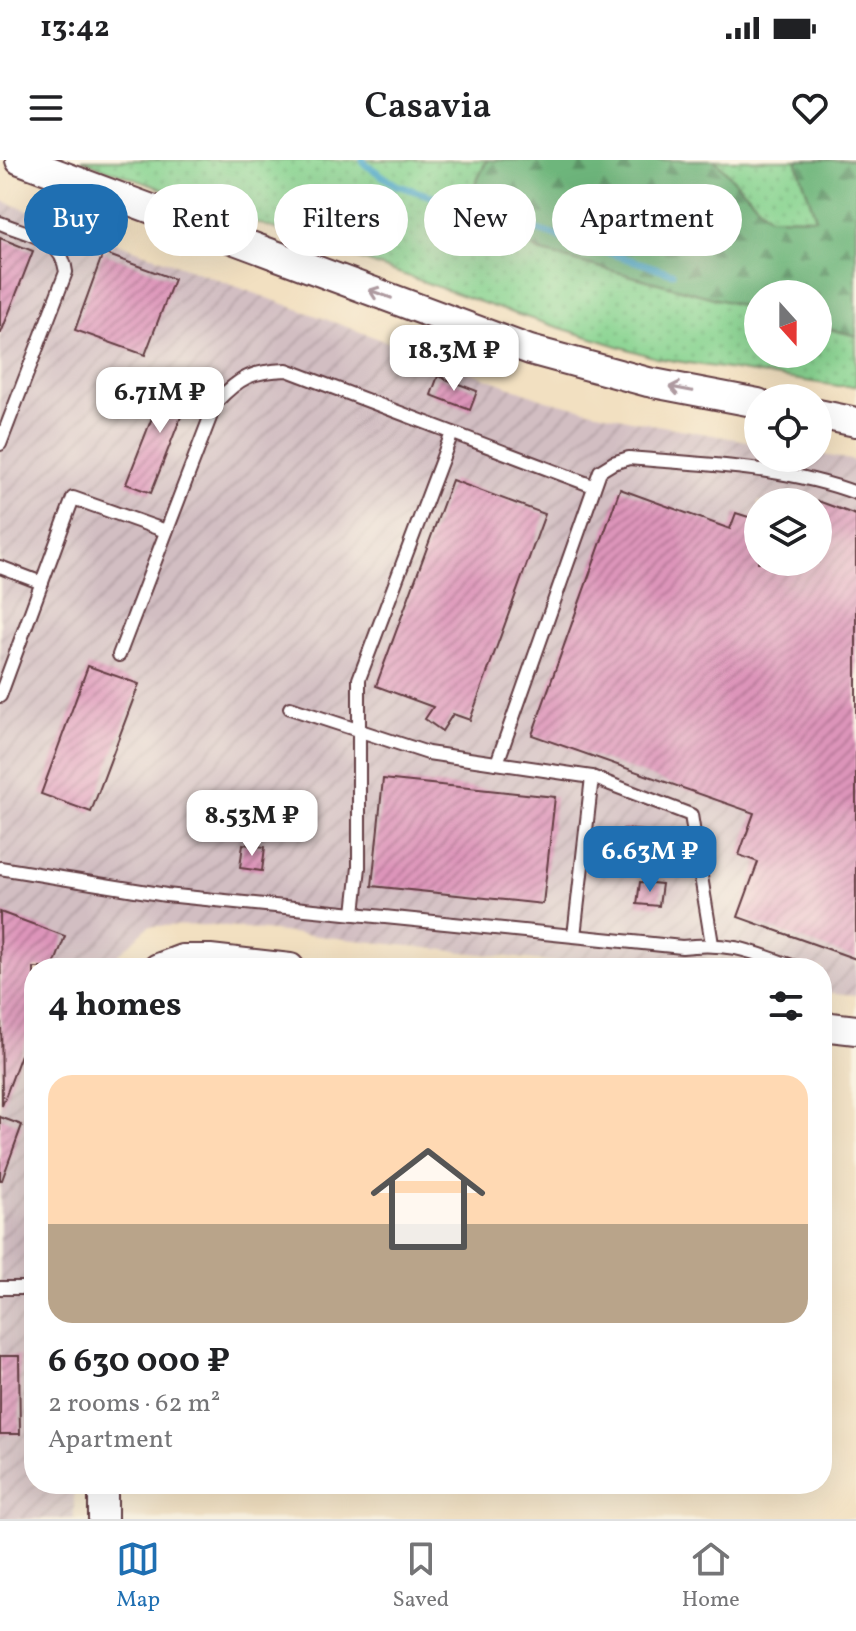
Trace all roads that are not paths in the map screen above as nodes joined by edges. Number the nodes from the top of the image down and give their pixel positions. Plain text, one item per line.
1 (20, 160) edge
2 (0, 223) edge
3 (744, 400) edge
4 (832, 417) edge
5 (856, 422) edge
6 (452, 433) junction
7 (0, 444) edge
8 (593, 486) junction
9 (856, 493) edge
10 (166, 531) junction
11 (0, 567) edge
12 (42, 583) junction
13 (119, 655) dead end
14 (0, 696) edge
15 (290, 708) dead end
16 (359, 730) junction
17 (497, 763) junction
18 (592, 777) junction
19 (0, 868) edge
20 (354, 913) junction
21 (574, 936) junction
22 (712, 944) junction
23 (770, 958) edge
24 (832, 1027) edge
25 (856, 1030) edge
26 (0, 1288) edge
27 (24, 1288) edge
28 (103, 1494) edge
29 (103, 1519) edge

3 -> 1 street
2 - 7 lane
4 - 5 street
6 - 8 lane
6 - 10 lane
6 - 16 lane
8 - 9 lane
8 - 17 lane
10 - 12 lane
10 - 13 lane
11 - 12 lane
12 - 14 lane
15 - 16 lane
16 - 17 lane
16 - 20 lane
17 - 18 lane
18 - 21 lane
18 - 22 lane
19 - 20 lane
20 - 21 lane
21 - 22 lane
22 - 23 lane
24 - 25 street
26 - 27 lane
28 - 29 street

